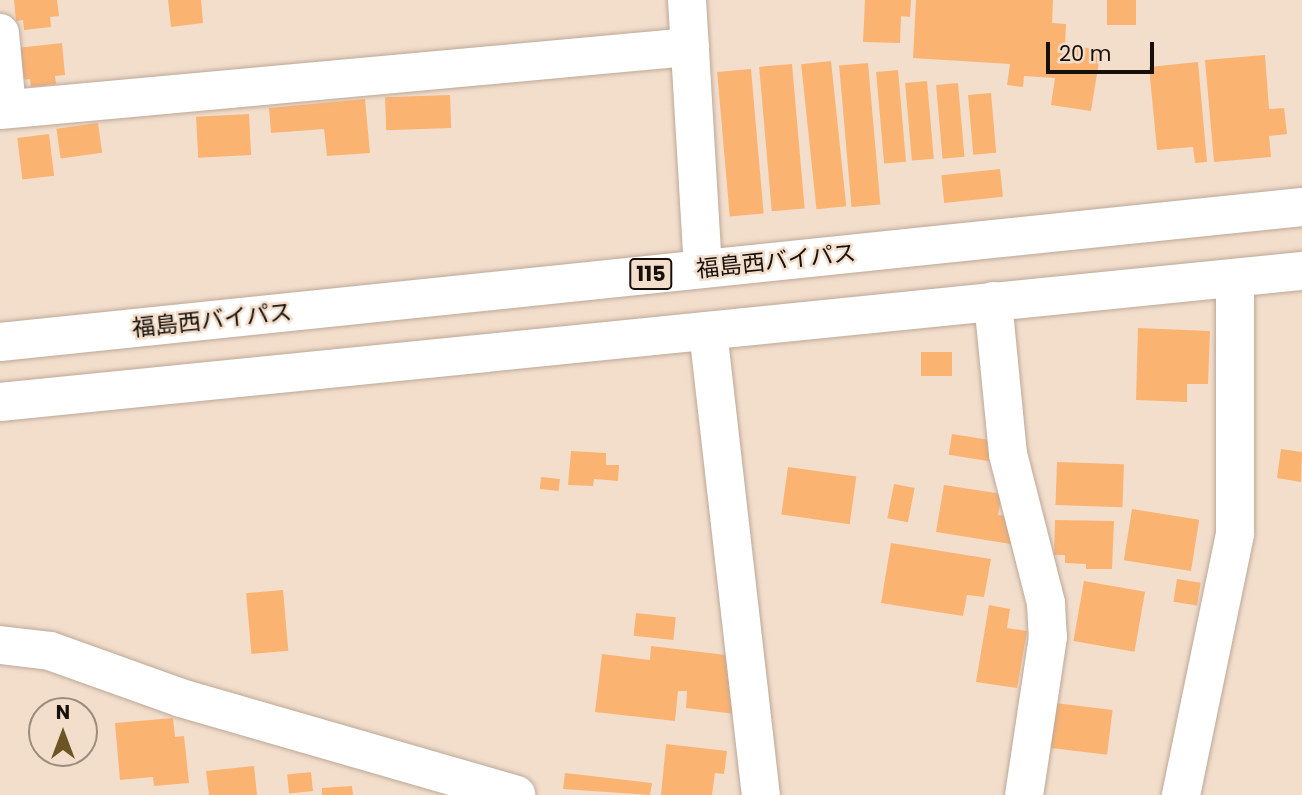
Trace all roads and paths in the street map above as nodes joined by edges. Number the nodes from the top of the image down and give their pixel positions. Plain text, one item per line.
1 (687, 0) edge
2 (0, 33) edge
3 (690, 47) junction
4 (4, 110) edge
5 (1302, 207) edge
6 (703, 269) junction
7 (1302, 271) edge
8 (1236, 278) junction
9 (993, 301) junction
10 (708, 331) junction
11 (0, 342) edge
12 (0, 402) edge
13 (0, 645) edge
14 (516, 795) edge
15 (761, 795) edge
16 (1024, 795) edge
17 (1181, 795) edge

1 - 3 main road
2 - 4 main road
3 - 4 main road
3 - 6 main road
5 - 6 main road, 福島西バイパス / 115
6 - 11 main road, 福島西バイパス / 115
7 - 8 main road
8 - 9 main road
8 - 17 main road
9 - 10 main road
9 - 16 main road
10 - 12 main road
10 - 15 main road
13 - 14 main road

